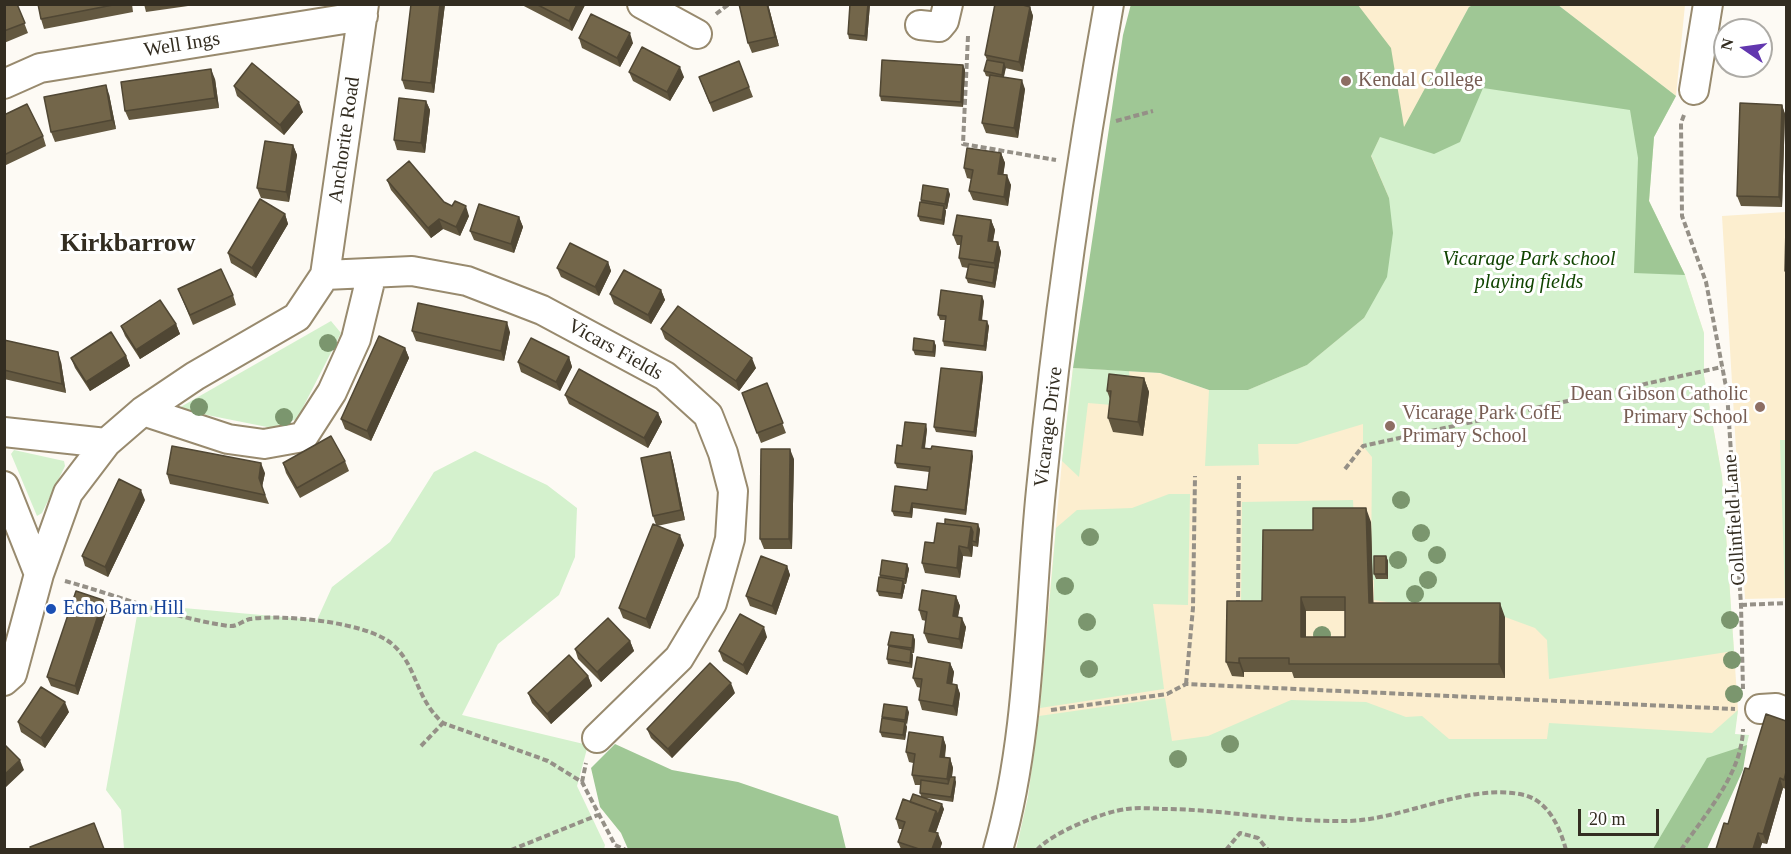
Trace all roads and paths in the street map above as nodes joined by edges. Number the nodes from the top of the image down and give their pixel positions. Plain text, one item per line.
1 (642, 4) edge
2 (729, 4) edge
3 (948, 4) edge
4 (1109, 4) edge
5 (1708, 4) edge
6 (364, 10) edge
7 (706, 25) joint
8 (920, 26) dead end
9 (961, 31) dead end
10 (4, 84) edge
11 (1694, 90) joint
12 (1063, 162) dead end
13 (372, 273) junction
14 (325, 275) junction
15 (1722, 367) junction
16 (143, 411) junction
17 (4, 432) edge
18 (106, 443) junction
19 (1345, 469) dead end
20 (1195, 476) dead end
21 (1239, 476) dead end
22 (4, 486) edge
23 (39, 574) junction
24 (1786, 603) edge
25 (1741, 605) junction
26 (1248, 610) edge
27 (4, 681) edge
28 (1186, 684) junction
29 (1755, 711) edge
30 (1023, 712) junction
31 (443, 723) junction
32 (597, 738) dead end
33 (421, 746) dead end
34 (598, 815) junction
35 (616, 847) edge
36 (1040, 848) edge
37 (511, 849) edge
38 (626, 849) edge
39 (998, 849) edge
40 (1226, 849) edge
41 (1268, 849) edge
42 (1566, 849) edge
43 (1682, 849) edge

1 - 7 street
2 - 7 path
3 - 8 street
4 - 30 street, Vicarage Drive
5 - 11 street
6 - 10 street, Well Ings
6 - 14 street, Anchorite Road
9 - 12 path
11 - 15 path, Collinfield Lane
13 - 14 street, Vicars Fields
13 - 16 street
13 - 32 street, Vicars Fields
14 - 16 street
15 - 19 path
15 - 25 path, Collinfield Lane
16 - 18 street
17 - 18 street
18 - 23 street
20 - 28 path
21 - 26 path
22 - 23 street
23 - 27 street
23 - 31 path
24 - 25 path
25 - 29 path, Collinfield Lane
28 - 29 path
28 - 30 path
29 - 43 path, Collinfield Lane
30 - 39 street, Vicarage Drive
31 - 33 path
31 - 34 path
34 - 35 path
34 - 37 path
35 - 38 path
36 - 42 path
40 - 41 path

